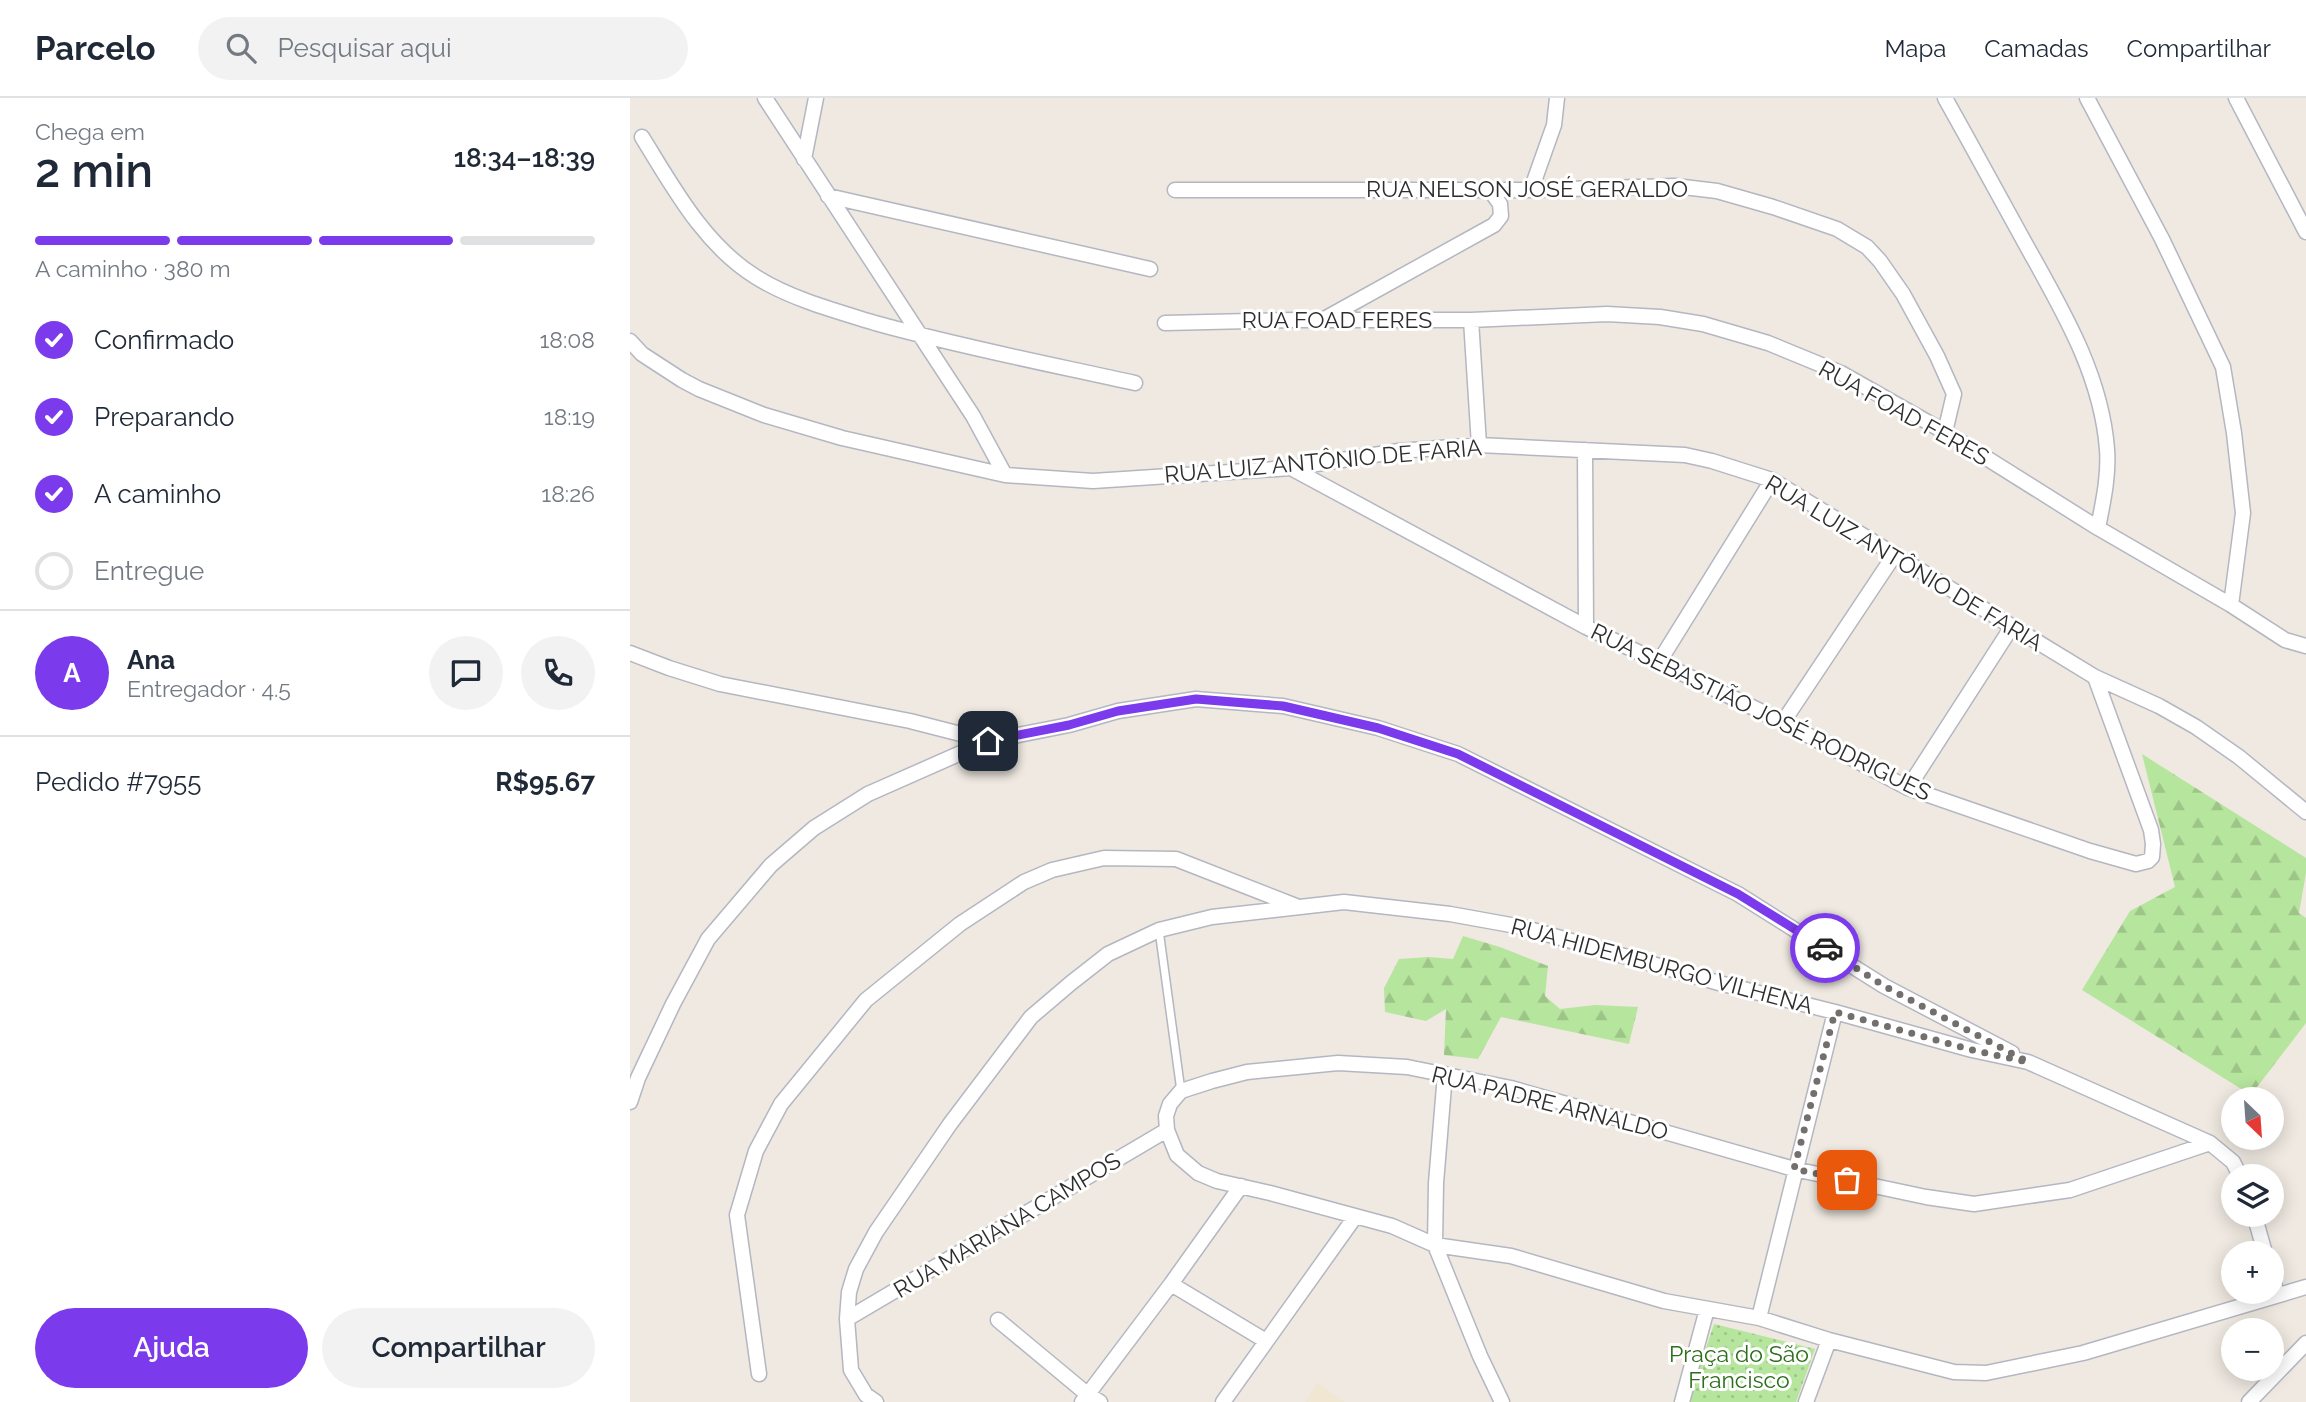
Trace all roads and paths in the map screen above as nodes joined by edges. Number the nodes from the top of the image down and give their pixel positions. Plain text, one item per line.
1 (765, 98) edge
2 (816, 98) edge
3 (1557, 98) edge
4 (1945, 98) edge
5 (2087, 98) edge
6 (2236, 98) edge
7 (642, 137) dead end
8 (804, 159) junction
9 (1175, 190) dead end
10 (1490, 190) junction
11 (1531, 190) junction
12 (828, 196) junction
13 (2306, 232) edge
14 (1150, 269) dead end
15 (1323, 319) junction
16 (1471, 320) junction
17 (1165, 323) dead end
18 (920, 335) junction
19 (630, 341) edge
20 (636, 351) edge
21 (1135, 383) dead end
22 (1945, 432) junction
23 (1479, 445) junction
24 (1585, 450) junction
25 (1292, 468) junction
26 (1005, 475) junction
27 (1772, 480) junction
28 (2098, 528) junction
29 (1895, 554) junction
30 (2231, 605) junction
31 (1586, 628) junction
32 (2011, 628) junction
33 (2306, 646) edge
34 (630, 653) edge
35 (1659, 662) junction
36 (2095, 677) junction
37 (1783, 722) junction
38 (988, 741) junction
39 (1908, 788) junction
40 (2306, 812) edge
41 (1297, 906) junction
42 (1159, 930) junction
43 (1835, 1012) junction
44 (2028, 1062) junction
45 (1445, 1074) junction
46 (1181, 1091) junction
47 (630, 1102) edge
48 (1167, 1130) junction
49 (2210, 1143) junction
50 (2234, 1164) edge
51 (1794, 1169) junction
52 (1241, 1186) junction
53 (1355, 1217) junction
54 (1435, 1245) junction
55 (1171, 1284) junction
56 (2306, 1287) edge
57 (2284, 1293) edge
58 (2247, 1304) edge
59 (1707, 1310) junction
60 (1759, 1318) junction
61 (847, 1319) junction
62 (998, 1320) dead end
63 (1829, 1340) junction
64 (1266, 1341) junction
65 (2306, 1343) edge
66 (758, 1374) dead end
67 (1084, 1398) edge
68 (876, 1402) edge
69 (1100, 1402) edge
70 (1223, 1402) edge
71 (1502, 1402) edge
72 (1682, 1402) edge
73 (1806, 1402) edge
74 (2249, 1402) edge

1 - 8 street
2 - 8 street
3 - 11 street
4 - 28 street
5 - 30 street
6 - 13 street
7 - 18 street
8 - 12 street
9 - 10 street, RUA NELSON JOSÉ GERALDO
10 - 11 street, RUA NELSON JOSÉ GERALDO
10 - 15 street
11 - 22 street, RUA NELSON JOSÉ GERALDO
12 - 14 street
12 - 18 street
15 - 16 street, RUA FOAD FERES
15 - 17 street, RUA FOAD FERES
16 - 22 street, RUA FOAD FERES
16 - 23 street
18 - 21 street
18 - 26 street
19 - 20 street, RUA LUIZ ANTÔNIO DE FARIA
20 - 26 street, RUA LUIZ ANTÔNIO DE FARIA
22 - 28 street, RUA FOAD FERES
23 - 24 street, RUA LUIZ ANTÔNIO DE FARIA
23 - 25 street, RUA LUIZ ANTÔNIO DE FARIA
24 - 27 street, RUA LUIZ ANTÔNIO DE FARIA
24 - 31 street
25 - 26 street, RUA LUIZ ANTÔNIO DE FARIA
25 - 31 street, RUA SEBASTIÃO JOSÉ RODRIGUES
27 - 29 street, RUA LUIZ ANTÔNIO DE FARIA
27 - 35 street
28 - 30 street, RUA FOAD FERES
29 - 32 street, RUA LUIZ ANTÔNIO DE FARIA
29 - 37 street
30 - 33 street, RUA FOAD FERES
31 - 35 street, RUA SEBASTIÃO JOSÉ RODRIGUES
32 - 36 street, RUA LUIZ ANTÔNIO DE FARIA
32 - 39 street
34 - 38 street
35 - 37 street, RUA SEBASTIÃO JOSÉ RODRIGUES
36 - 39 street, RUA SEBASTIÃO JOSÉ RODRIGUES
36 - 40 street, RUA LUIZ ANTÔNIO DE FARIA
37 - 39 street, RUA SEBASTIÃO JOSÉ RODRIGUES
38 - 44 street
38 - 47 street
41 - 42 street, RUA HIDEMBURGO VILHENA
41 - 43 street, RUA HIDEMBURGO VILHENA
41 - 66 street
42 - 46 lane
42 - 61 street, RUA HIDEMBURGO VILHENA
43 - 44 street, RUA HIDEMBURGO VILHENA
43 - 51 street
44 - 49 street, RUA HIDEMBURGO VILHENA
45 - 46 street, RUA PADRE ARNALDO
45 - 51 street, RUA PADRE ARNALDO
45 - 54 street
46 - 48 street
48 - 52 street
48 - 61 street, RUA MARIANA CAMPOS
49 - 50 street, RUA HIDEMBURGO VILHENA
49 - 51 street, RUA PADRE ARNALDO
51 - 60 street
52 - 53 street
52 - 55 street
53 - 54 street
53 - 64 street
54 - 59 street
54 - 71 street
55 - 64 street
55 - 67 street
56 - 57 street
58 - 63 street
59 - 60 street
59 - 72 street
60 - 63 street
61 - 68 street, RUA HIDEMBURGO VILHENA
62 - 67 street
63 - 73 street
64 - 70 street
65 - 74 street
67 - 69 street

